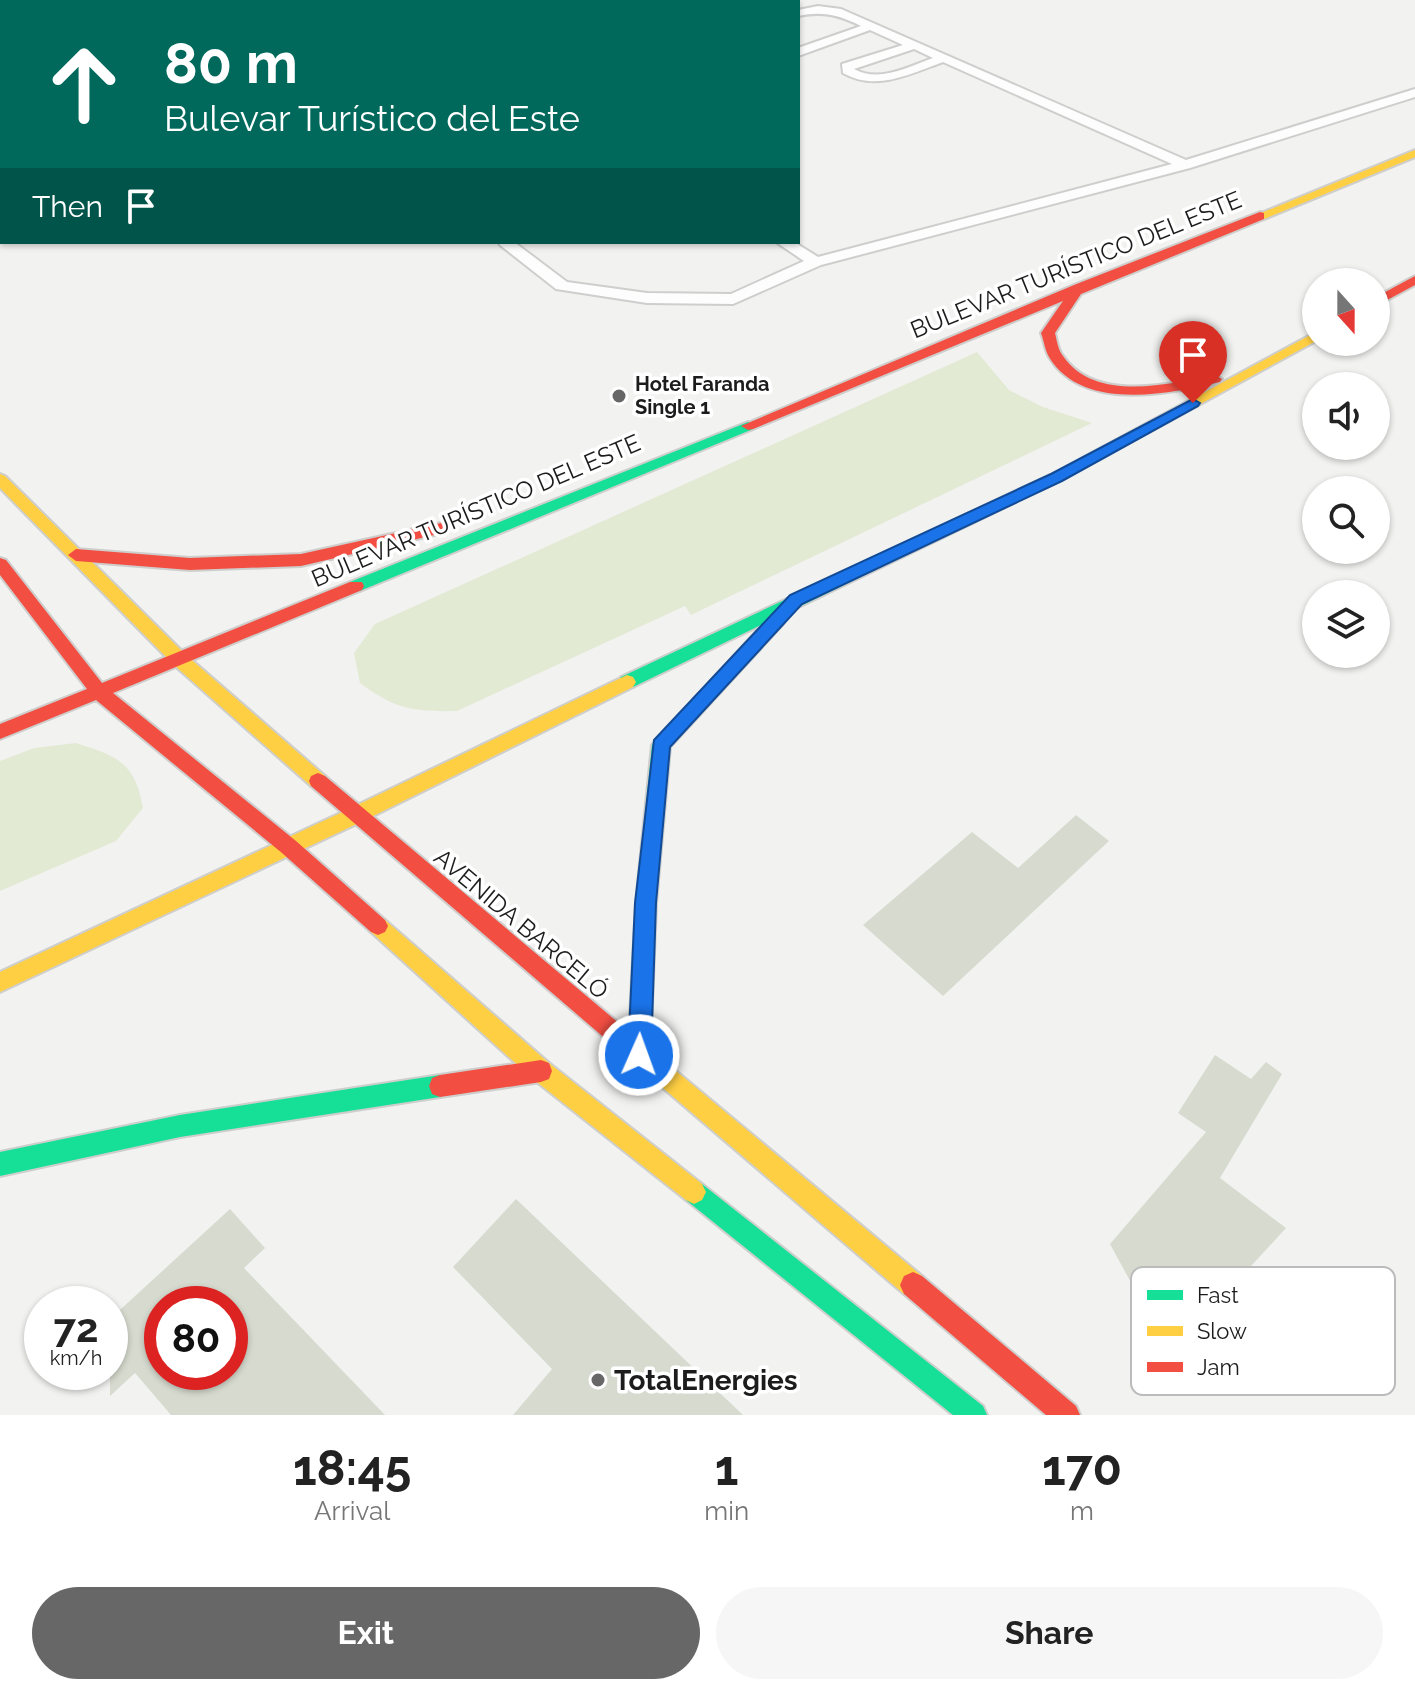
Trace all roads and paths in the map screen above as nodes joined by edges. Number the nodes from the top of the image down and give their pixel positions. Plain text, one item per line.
1 (800, 13) edge
2 (871, 26) junction
3 (915, 45) junction
4 (800, 51) edge
5 (944, 58) junction
6 (1415, 93) edge
7 (1415, 153) edge
8 (1185, 165) junction
9 (508, 244) edge
10 (786, 244) edge
11 (816, 262) junction
12 (1415, 280) edge
13 (1079, 288) junction
14 (1390, 294) edge
15 (1302, 344) edge
16 (1248, 374) junction
17 (0, 479) edge
18 (583, 492) junction
19 (76, 555) junction
20 (0, 564) edge
21 (796, 599) junction
22 (180, 660) junction
23 (99, 692) junction
24 (0, 732) edge
25 (356, 815) junction
26 (289, 847) junction
27 (0, 982) edge
28 (639, 1055) junction
29 (541, 1071) junction
30 (0, 1164) edge
31 (974, 1415) edge
32 (1067, 1415) edge

1 - 2 lane
2 - 3 lane
2 - 4 lane
3 - 5 lane
3 - 5 lane
5 - 8 lane
6 - 8 lane
7 - 13 main road, BULEVAR TURÍSTICO DEL ESTE
8 - 11 lane
9 - 11 lane
10 - 11 lane
12 - 14 main road
13 - 16 main road
13 - 18 main road, BULEVAR TURÍSTICO DEL ESTE
15 - 16 main road
16 - 21 main road
17 - 19 main road, AVENIDA BARCELÓ
18 - 19 main road
18 - 22 main road, BULEVAR TURÍSTICO DEL ESTE
19 - 22 main road, AVENIDA BARCELÓ
20 - 23 main road
21 - 25 main road
21 - 28 main road
22 - 23 main road, BULEVAR TURÍSTICO DEL ESTE
22 - 25 main road, AVENIDA BARCELÓ
23 - 24 main road, BULEVAR TURÍSTICO DEL ESTE
23 - 26 main road
25 - 26 main road
25 - 28 main road, AVENIDA BARCELÓ
26 - 27 main road
26 - 29 main road
28 - 32 main road, AVENIDA BARCELÓ
29 - 30 main road
29 - 31 main road

